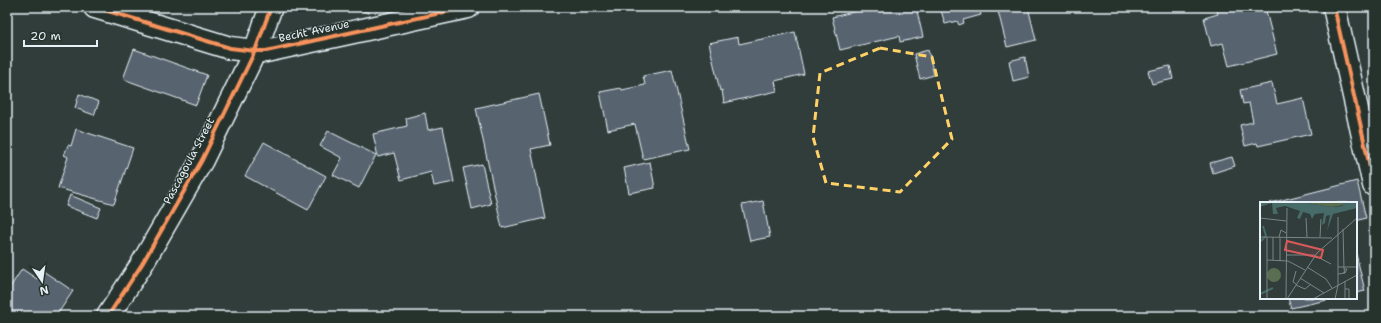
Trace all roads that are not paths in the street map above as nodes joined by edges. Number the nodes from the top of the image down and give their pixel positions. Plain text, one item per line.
1 (95, 7) edge
2 (271, 7) edge
3 (468, 7) edge
4 (1334, 7) edge
5 (255, 51) junction
6 (1374, 186) edge
7 (108, 316) edge

1 - 5 street, Becht Avenue
2 - 5 street, Pascagoula Street
3 - 5 street, Becht Avenue
4 - 6 street
5 - 7 street, Pascagoula Street

